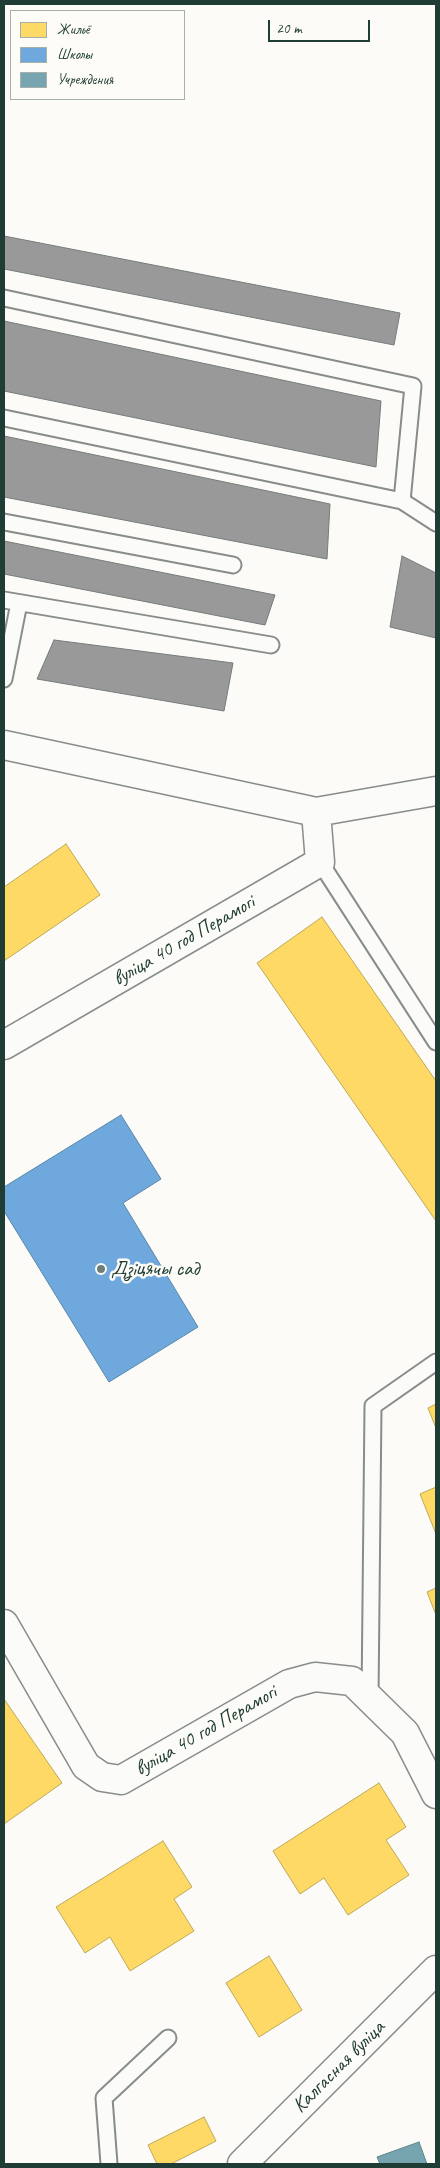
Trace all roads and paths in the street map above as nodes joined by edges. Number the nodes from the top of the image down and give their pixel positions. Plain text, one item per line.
1 (4, 298) edge
2 (4, 418) edge
3 (402, 501) junction
4 (4, 522) edge
5 (436, 523) edge
6 (233, 565) dead end
7 (4, 600) edge
8 (20, 603) junction
9 (271, 646) dead end
10 (4, 679) edge
11 (4, 744) edge
12 (436, 791) edge
13 (316, 812) junction
14 (320, 862) junction
15 (436, 1042) edge
16 (4, 1045) edge
17 (436, 1362) edge
18 (4, 1624) edge
19 (370, 1699) junction
20 (436, 1794) edge
21 (436, 1970) edge
22 (168, 2038) dead end
23 (109, 2164) edge
24 (242, 2164) edge

1 - 3 lane
2 - 3 lane
3 - 5 lane
4 - 6 lane
7 - 8 lane
8 - 9 lane
8 - 10 lane
11 - 13 street
12 - 13 street
13 - 14 street
14 - 15 lane
14 - 16 street, вуліца 40 год Перамогі
17 - 19 lane
18 - 19 street, вуліца 40 год Перамогі
19 - 20 street, вуліца 40 год Перамогі
21 - 24 street, Калгасная вуліца
22 - 23 lane

